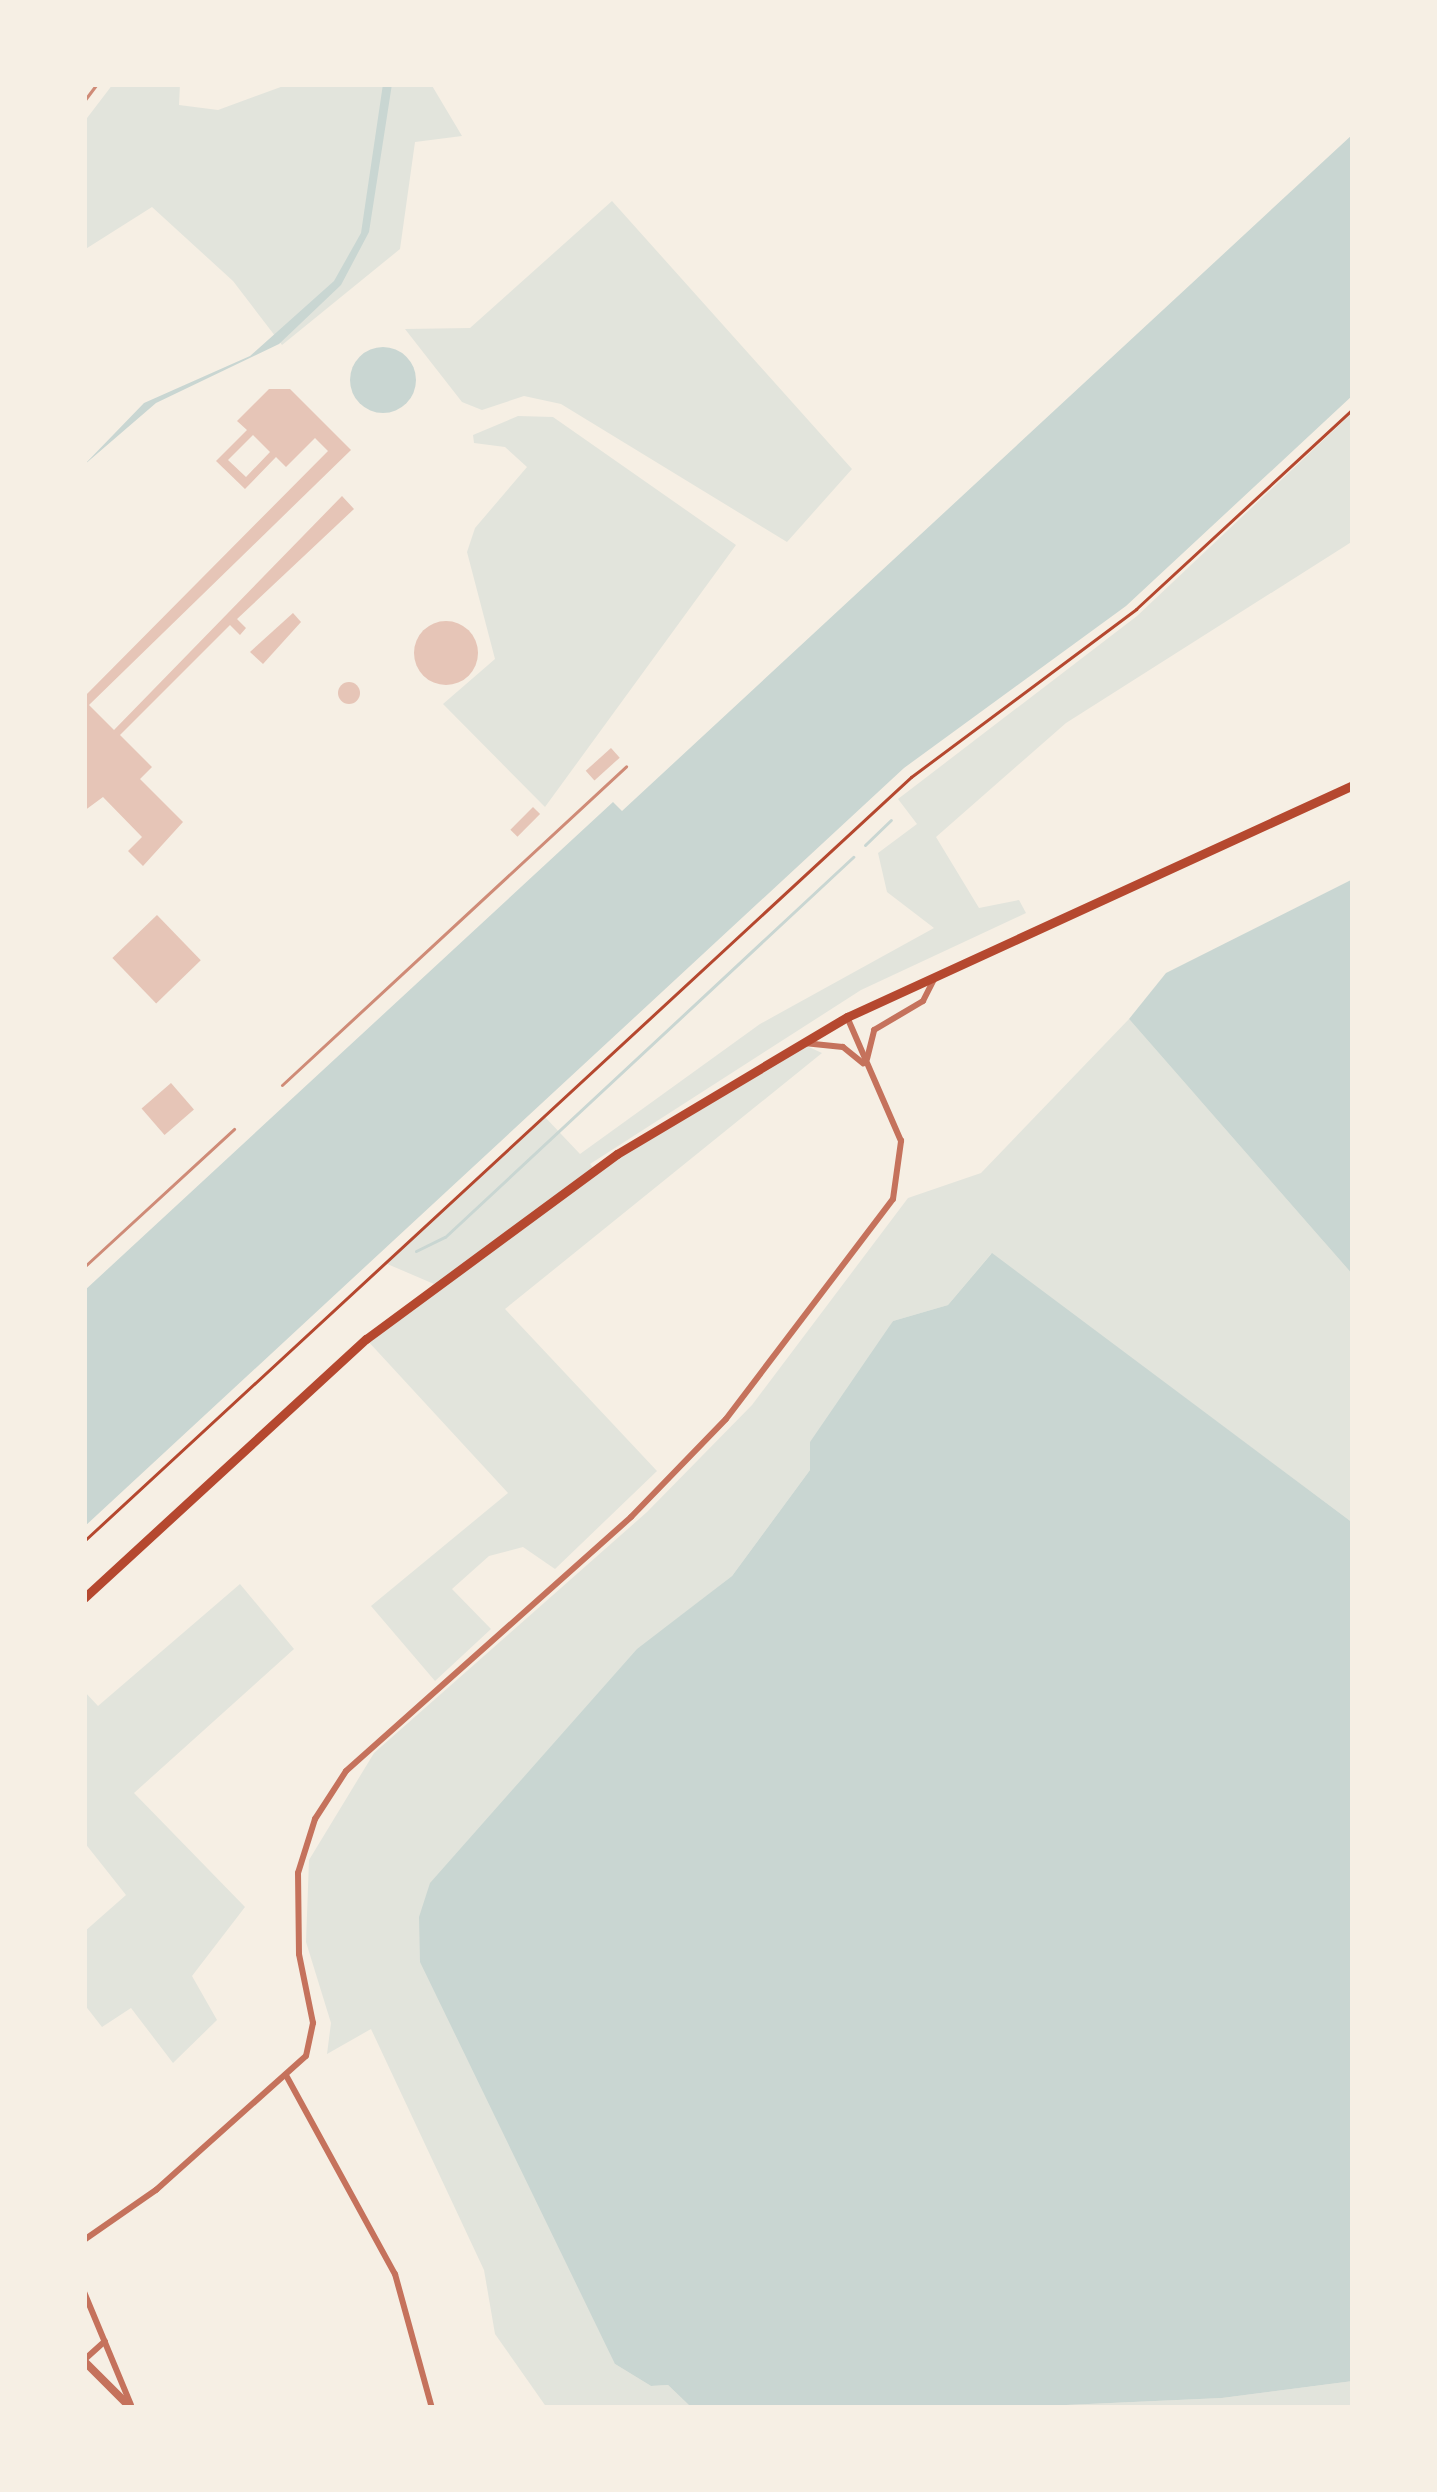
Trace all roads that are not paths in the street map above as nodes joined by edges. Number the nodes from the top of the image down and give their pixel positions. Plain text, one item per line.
1 (1353, 785) edge
2 (938, 972) junction
3 (848, 1017) junction
4 (800, 1042) junction
5 (868, 1070) junction
6 (84, 1598) edge
7 (287, 2077) junction
8 (84, 2240) edge
9 (84, 2292) edge
10 (105, 2341) junction
11 (84, 2361) edge
12 (132, 2408) edge
13 (432, 2408) edge

1 - 2 main road
2 - 3 main road
2 - 5 street
3 - 4 main road
3 - 5 street
4 - 5 street
4 - 6 main road
5 - 7 street
7 - 8 street
7 - 13 street
9 - 10 street
10 - 11 street
10 - 12 street
11 - 12 street

